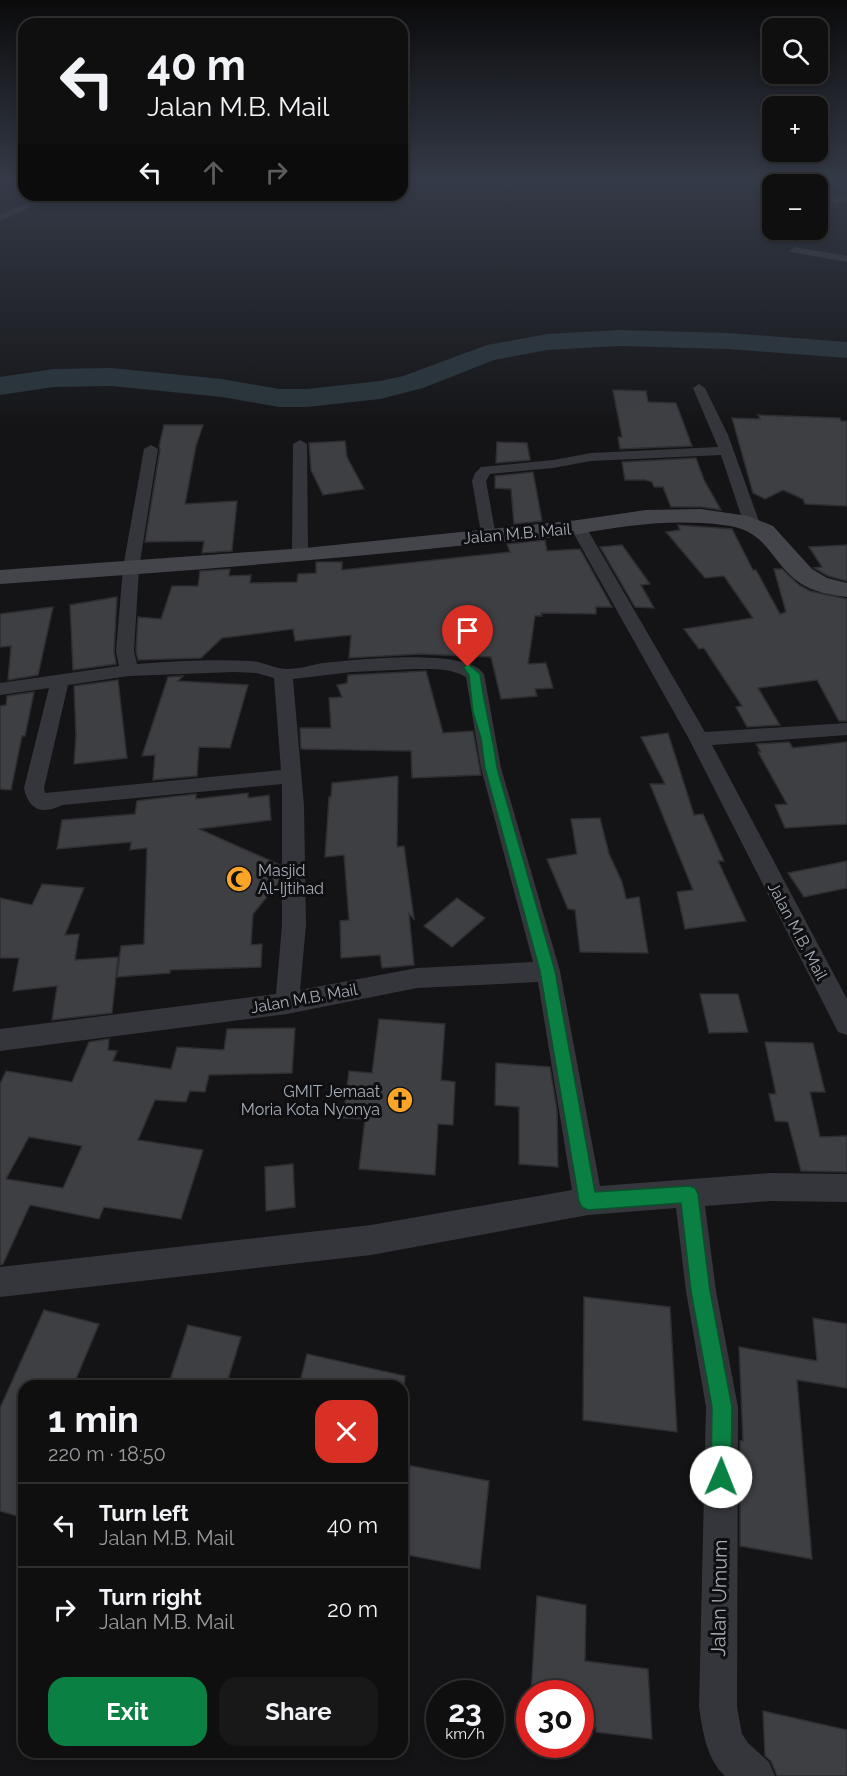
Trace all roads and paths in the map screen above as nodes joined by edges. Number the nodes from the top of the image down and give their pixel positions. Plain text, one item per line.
1 (699, 388) dead end
2 (300, 444) dead end
3 (151, 449) dead end
4 (726, 451) junction
5 (578, 527) junction
6 (760, 528) junction
7 (488, 536) junction
8 (300, 555) junction
9 (130, 568) junction
10 (0, 577) edge
11 (847, 590) edge
12 (129, 670) junction
13 (283, 675) junction
14 (60, 681) junction
15 (0, 689) edge
16 (847, 729) edge
17 (699, 740) junction
18 (292, 776) junction
19 (548, 971) junction
20 (286, 1003) junction
21 (847, 1024) edge
22 (0, 1040) edge
23 (847, 1188) edge
24 (689, 1194) junction
25 (588, 1201) junction
26 (0, 1282) edge
27 (755, 1776) edge

1 - 4 street
2 - 8 street
3 - 9 street
4 - 6 street
4 - 7 street
5 - 6 street
5 - 7 street, Jalan M.B. Mail
5 - 17 street, Jalan M.B. Mail
6 - 11 street
7 - 8 street, Jalan M.B. Mail
8 - 9 street, Jalan M.B. Mail
9 - 10 street, Jalan M.B. Mail
9 - 12 street
12 - 13 street
12 - 14 street
13 - 18 street
13 - 19 street
14 - 15 street
14 - 18 street
16 - 17 street
17 - 21 street, Jalan M.B. Mail
18 - 20 street
19 - 20 street, Jalan M.B. Mail
19 - 25 street
20 - 22 street, Jalan M.B. Mail
23 - 24 street
24 - 25 street
24 - 27 street, Jalan Umum
25 - 26 street

